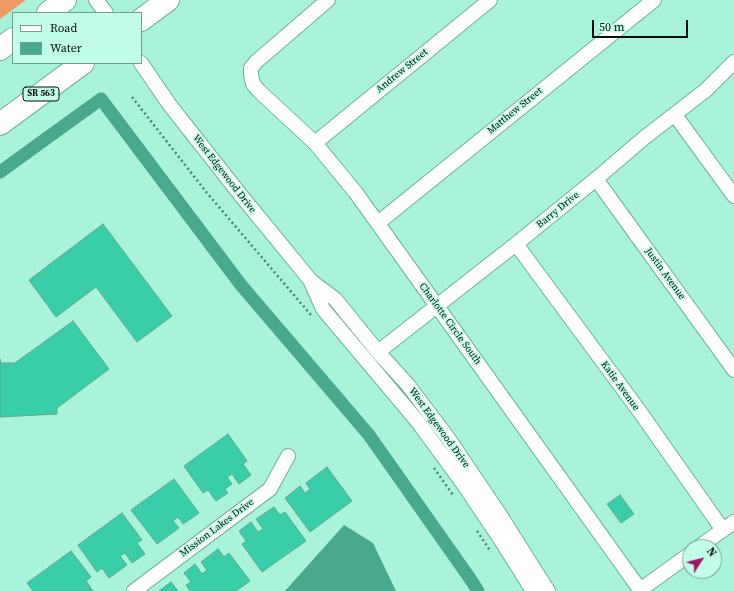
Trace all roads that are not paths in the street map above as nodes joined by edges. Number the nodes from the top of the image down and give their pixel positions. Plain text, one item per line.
1 (66, 0) edge
2 (96, 0) edge
3 (168, 0) edge
4 (328, 0) edge
5 (490, 0) edge
6 (654, 0) edge
7 (49, 12) edge
8 (105, 12) edge
9 (142, 19) edge
10 (12, 40) edge
11 (0, 49) edge
12 (734, 62) edge
13 (81, 64) edge
14 (142, 64) edge
15 (675, 115) junction
16 (0, 124) edge
17 (315, 143) junction
18 (596, 179) junction
19 (734, 196) edge
20 (378, 223) junction
21 (516, 244) junction
22 (311, 281) junction
23 (436, 306) junction
24 (378, 352) junction
25 (734, 370) edge
26 (288, 456) dead end
27 (729, 526) edge
28 (710, 539) edge
29 (682, 560) edge
30 (640, 590) edge
31 (134, 591) edge
32 (532, 591) edge
33 (548, 591) edge

1 - 7 main road
2 - 8 street
3 - 9 main road
4 - 17 street, Charlotte Circle South
5 - 17 street, Andrew Street
6 - 20 street, Matthew Street
10 - 11 main road
12 - 15 street, Barry Drive
13 - 16 main road, SR 563
14 - 22 street, West Edgewood Drive
15 - 18 street, Barry Drive
15 - 19 street
17 - 20 street, Charlotte Circle South
18 - 21 street, Barry Drive
18 - 25 street, Justin Avenue
20 - 23 street, Charlotte Circle South
21 - 23 street, Barry Drive
21 - 27 street, Katie Avenue
22 - 24 street, West Edgewood Drive
22 - 32 street, West Edgewood Drive
23 - 24 street, Barry Drive
23 - 30 street, Charlotte Circle South
24 - 33 street, West Edgewood Drive
26 - 31 street, Mission Lakes Drive
27 - 28 street
29 - 30 street

